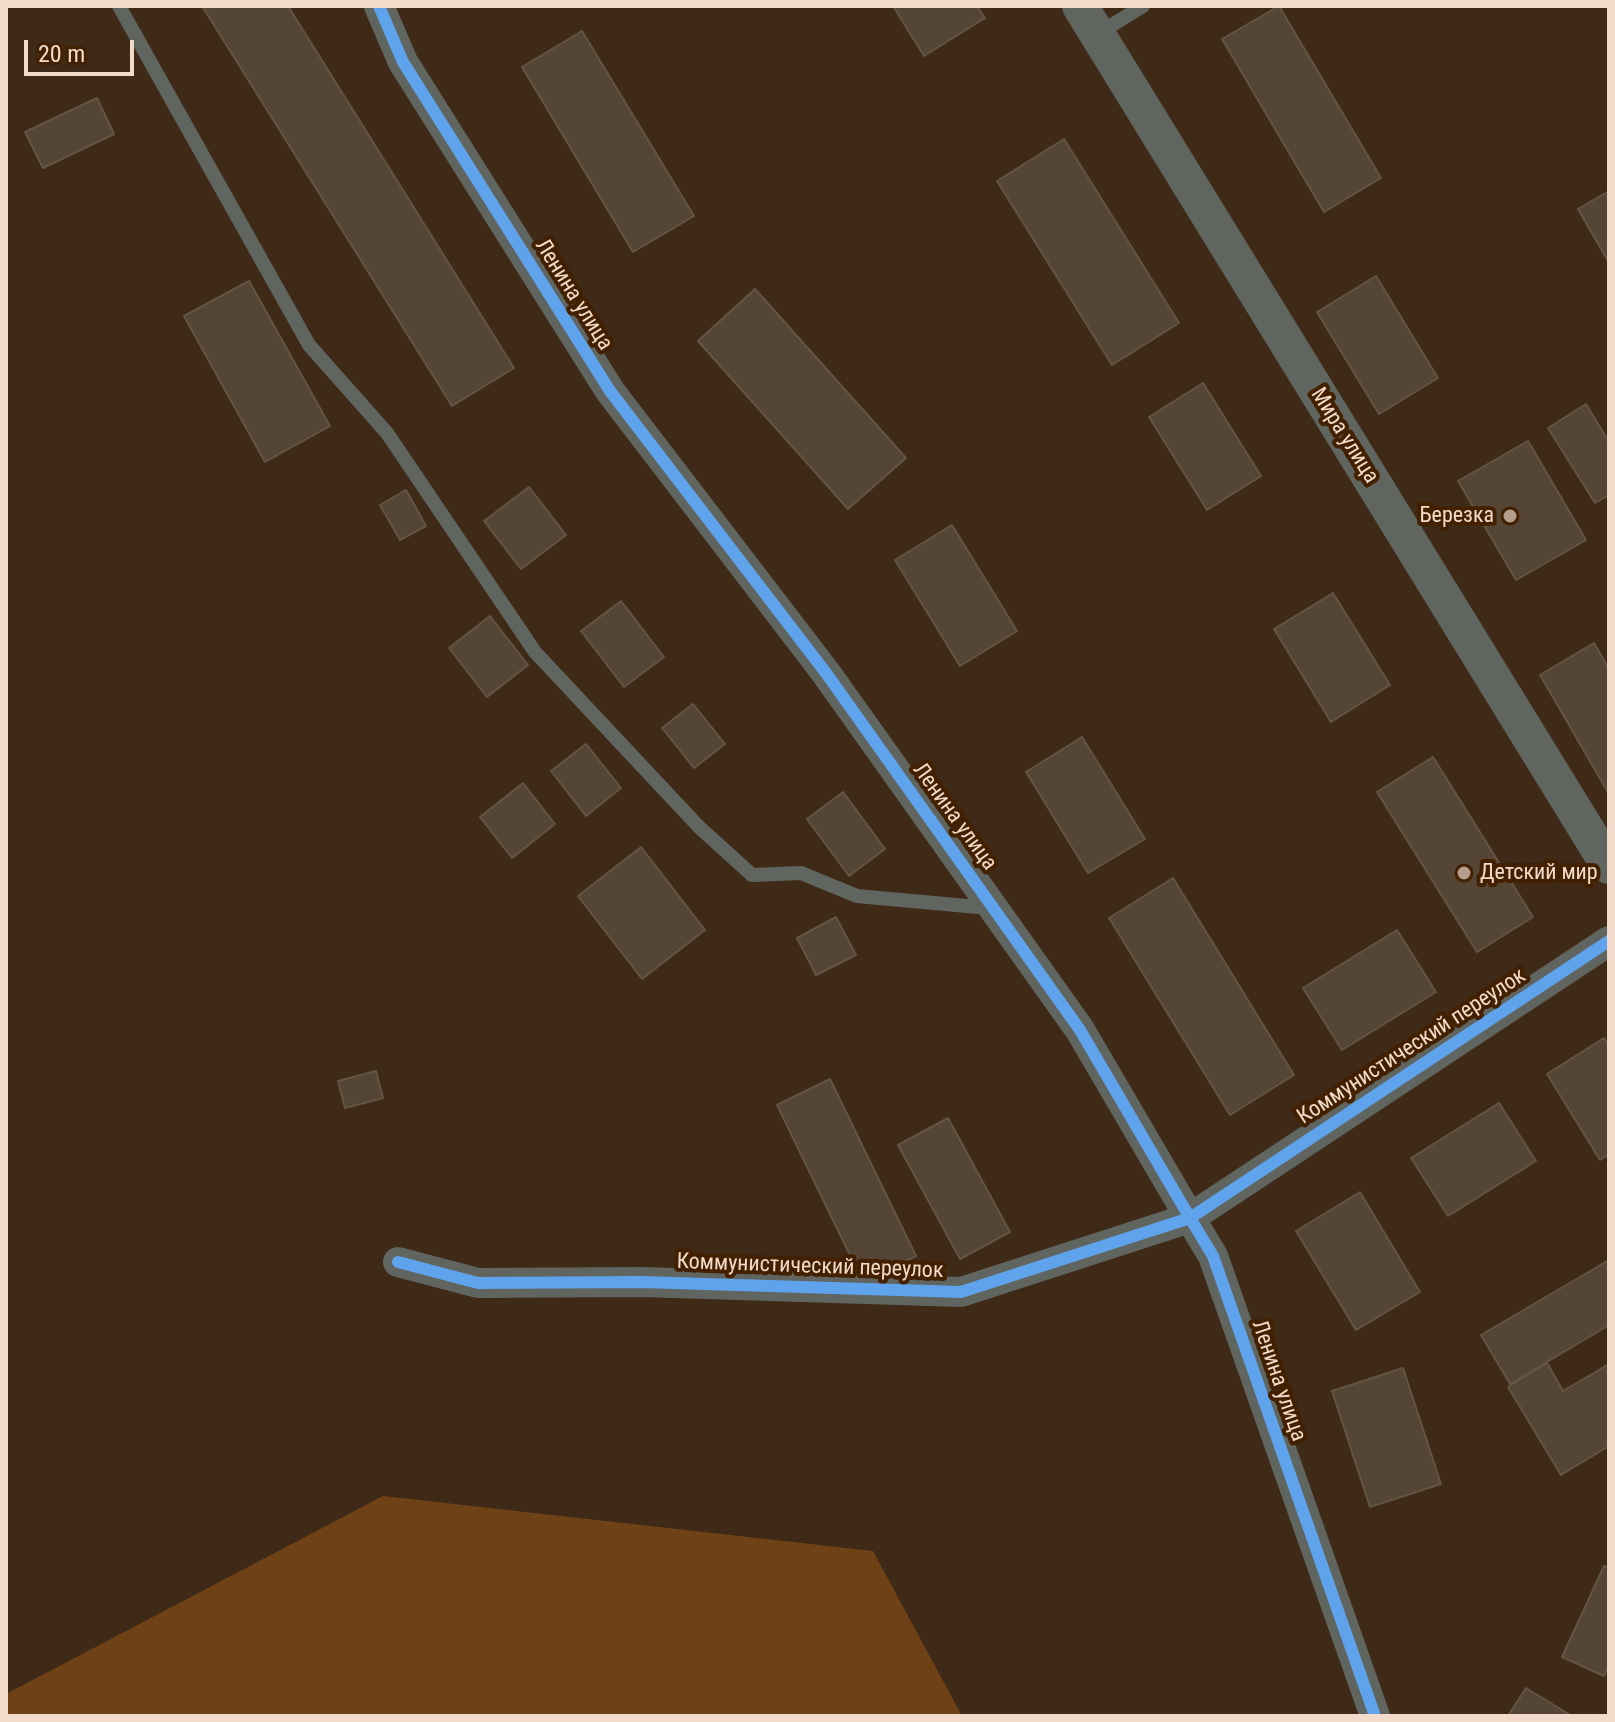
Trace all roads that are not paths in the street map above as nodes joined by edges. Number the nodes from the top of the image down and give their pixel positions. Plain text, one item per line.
1 (119, 6) edge
2 (379, 6) edge
3 (1143, 6) edge
4 (1088, 20) edge
5 (1609, 866) edge
6 (994, 908) junction
7 (1609, 941) edge
8 (1190, 1218) junction
9 (398, 1262) dead end
10 (1375, 1716) edge

1 - 6 lane
2 - 6 street, Ленина улица
3 - 4 lane
4 - 5 street, Мира улица
6 - 8 street, Ленина улица
7 - 8 street, Коммунистический переулок
8 - 9 street, Коммунистический переулок
8 - 10 street, Ленина улица

